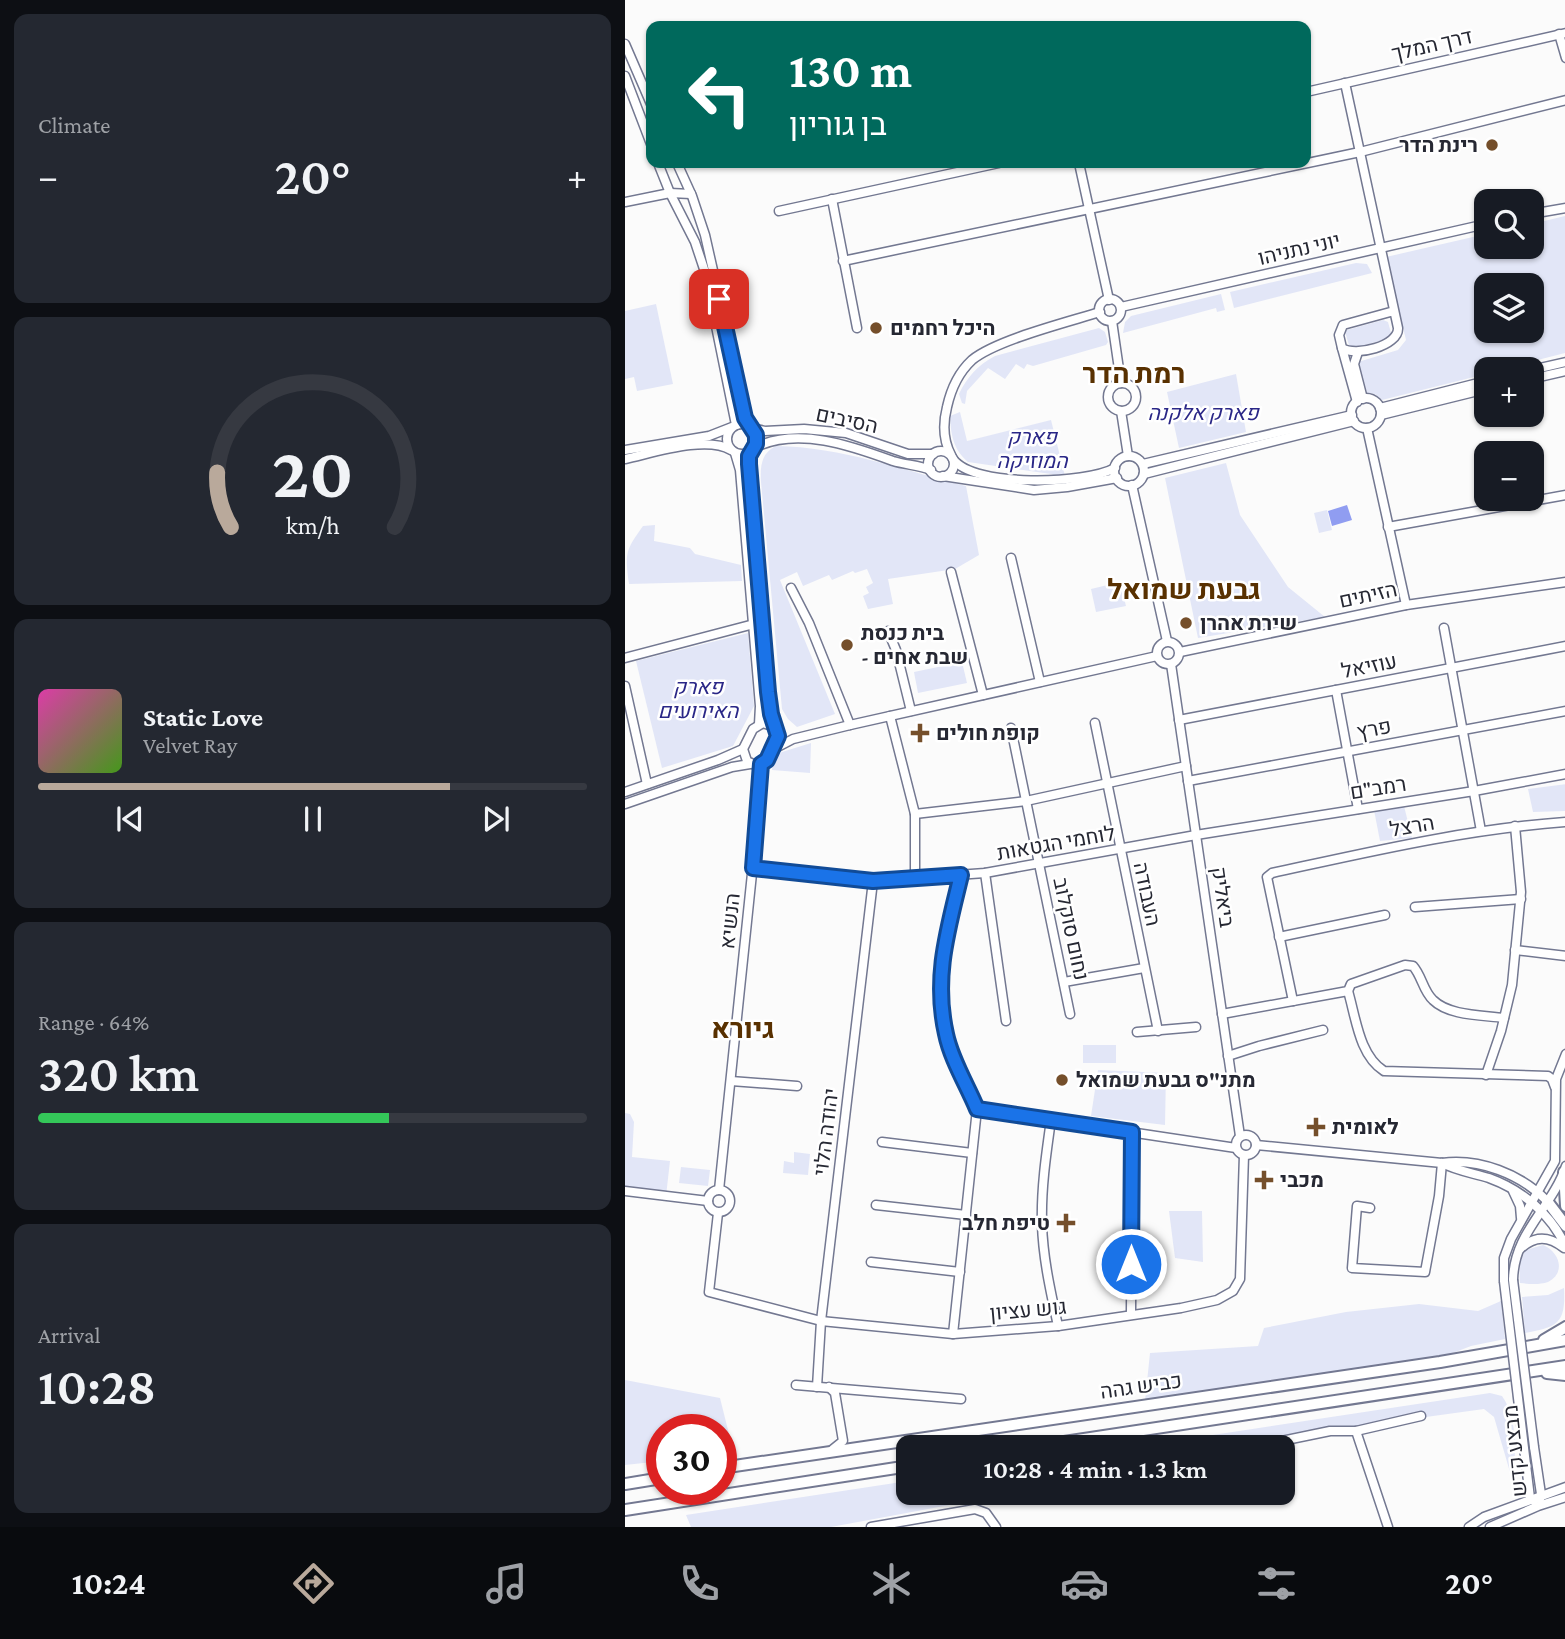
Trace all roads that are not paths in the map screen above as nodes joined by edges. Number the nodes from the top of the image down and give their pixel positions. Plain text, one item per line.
1 (1562, 33) edge
2 (625, 44) edge
3 (1565, 58) edge
4 (625, 76) edge
5 (1345, 83) junction
6 (1311, 91) edge
7 (646, 92) edge
8 (1565, 100) edge
9 (646, 131) edge
10 (1360, 152) junction
11 (1311, 162) edge
12 (660, 168) edge
13 (679, 168) edge
14 (975, 168) edge
15 (1080, 168) edge
16 (1284, 168) edge
17 (670, 194) junction
18 (691, 195) junction
19 (832, 199) junction
20 (625, 202) edge
21 (1565, 208) edge
22 (1090, 209) junction
23 (779, 211) dead end
24 (1544, 212) edge
25 (1474, 227) edge
26 (1379, 248) junction
27 (843, 261) junction
28 (1109, 299) junction
29 (1121, 307) junction
30 (1394, 311) junction
31 (1100, 312) junction
32 (1112, 321) junction
33 (857, 328) dead end
34 (1343, 348) junction
35 (1358, 352) junction
36 (1565, 362) edge
37 (1544, 367) edge
38 (1565, 371) edge
39 (1544, 376) edge
40 (1121, 383) junction
41 (1474, 385) edge
42 (1474, 392) edge
43 (1360, 400) junction
44 (1121, 411) junction
45 (1381, 412) junction
46 (1353, 418) junction
47 (734, 426) junction
48 (750, 426) junction
49 (944, 427) junction
50 (1367, 428) junction
51 (754, 449) junction
52 (625, 450) edge
53 (733, 451) junction
54 (935, 453) junction
55 (1128, 456) junction
56 (952, 457) junction
57 (625, 458) edge
58 (1143, 464) junction
59 (1115, 468) junction
60 (931, 470) junction
61 (1144, 474) junction
62 (943, 476) junction
63 (1117, 478) junction
64 (1132, 485) junction
65 (1565, 495) edge
66 (1388, 527) junction
67 (1011, 558) dead end
68 (952, 572) dead end
69 (1565, 582) edge
70 (791, 588) dead end
71 (1406, 605) junction
72 (754, 624) junction
73 (1445, 628) dead end
74 (888, 631) dead end
75 (1167, 641) junction
76 (1565, 646) edge
77 (1180, 652) junction
78 (1157, 656) junction
79 (625, 658) edge
80 (1171, 664) junction
81 (1452, 668) junction
82 (1040, 682) junction
83 (625, 686) edge
84 (1336, 690) junction
85 (983, 695) junction
86 (911, 711) junction
87 (1565, 711) edge
88 (890, 716) junction
89 (1179, 720) junction
90 (1095, 723) dead end
91 (759, 724) junction
92 (850, 725) junction
93 (1011, 728) dead end
94 (1463, 730) junction
95 (776, 732) junction
96 (793, 739) junction
97 (743, 749) junction
98 (772, 750) junction
99 (1348, 751) junction
100 (750, 764) junction
101 (761, 764) junction
102 (1186, 766) junction
103 (1565, 774) edge
104 (1188, 781) junction
105 (1106, 782) junction
106 (647, 784) junction
107 (1474, 791) junction
108 (625, 792) edge
109 (1026, 801) junction
110 (625, 804) edge
111 (1358, 809) junction
112 (915, 814) junction
113 (1565, 822) edge
114 (1515, 826) junction
115 (1481, 831) junction
116 (1196, 835) junction
117 (1120, 850) junction
118 (1039, 864) junction
119 (753, 868) junction
120 (985, 873) junction
121 (961, 875) junction
122 (915, 878) junction
123 (873, 881) junction
124 (1520, 899) junction
125 (1415, 907) dead end
126 (1385, 915) dead end
127 (1279, 937) junction
128 (1515, 950) junction
129 (1565, 956) edge
130 (1144, 968) junction
131 (1064, 982) junction
132 (1348, 991) junction
133 (1293, 1001) junction
134 (1070, 1014) dead end
135 (1222, 1014) junction
136 (1504, 1018) junction
137 (1006, 1021) dead end
138 (1195, 1027) dead end
139 (1323, 1030) dead end
140 (1158, 1031) junction
141 (1137, 1032) dead end
142 (1565, 1054) edge
143 (1228, 1056) junction
144 (1486, 1074) junction
145 (731, 1081) junction
146 (797, 1086) dead end
147 (1555, 1087) junction
148 (977, 1109) junction
149 (1051, 1120) junction
150 (1132, 1132) junction
151 (1240, 1136) junction
152 (882, 1142) dead end
153 (1256, 1145) junction
154 (1236, 1148) junction
155 (972, 1153) junction
156 (1245, 1155) junction
157 (1565, 1158) edge
158 (1555, 1161) junction
159 (1442, 1163) junction
160 (1564, 1169) edge
161 (1547, 1177) junction
162 (1529, 1185) junction
163 (1508, 1186) junction
164 (719, 1190) junction
165 (625, 1191) edge
166 (1537, 1192) junction
167 (708, 1201) junction
168 (1531, 1202) junction
169 (876, 1205) dead end
170 (1544, 1206) junction
171 (1565, 1206) edge
172 (1371, 1208) dead end
173 (718, 1213) junction
174 (966, 1215) junction
175 (1520, 1222) junction
176 (1565, 1226) edge
177 (1565, 1248) edge
178 (1516, 1254) junction
179 (871, 1262) dead end
180 (960, 1272) junction
181 (1508, 1280) junction
182 (1131, 1314) junction
183 (822, 1321) junction
184 (1058, 1326) junction
185 (1565, 1327) edge
186 (953, 1334) junction
187 (1565, 1340) edge
188 (1532, 1346) junction
189 (1565, 1366) edge
190 (1527, 1372) junction
191 (1565, 1375) edge
192 (818, 1382) junction
193 (796, 1385) dead end
194 (830, 1388) junction
195 (960, 1399) dead end
196 (1421, 1416) dead end
197 (1356, 1431) junction
198 (1110, 1435) edge
199 (1295, 1438) edge
200 (827, 1451) junction
201 (737, 1465) edge
202 (896, 1468) edge
203 (646, 1481) edge
204 (625, 1484) edge
205 (1565, 1487) edge
206 (1541, 1494) junction
207 (1565, 1497) edge
208 (1530, 1498) junction
209 (1538, 1506) junction
210 (625, 1510) edge
211 (871, 1527) edge
212 (996, 1527) edge
213 (1388, 1527) edge
214 (1469, 1527) edge
215 (1490, 1527) edge

1 - 3 street
1 - 5 street, דרך המלך
2 - 7 street
4 - 9 street
5 - 6 street, דרך המלך
5 - 10 street
8 - 10 street
10 - 11 street
10 - 26 street
12 - 17 street
13 - 18 street
14 - 19 street
15 - 22 street
16 - 22 street
17 - 18 street
17 - 20 street
17 - 47 street
18 - 48 street
19 - 23 street
19 - 27 street
21 - 24 street
22 - 27 street
22 - 28 street
25 - 26 street, יוני נתניהו
26 - 29 street, יוני נתניהו
26 - 30 street
27 - 33 street
28 - 29 street
28 - 31 street
29 - 32 street
30 - 34 street
30 - 35 street
31 - 32 street
31 - 49 street
32 - 40 street
34 - 35 street
34 - 43 street
35 - 43 street
36 - 37 street
38 - 39 street
40 - 44 street
40 - 44 street
41 - 45 street
42 - 45 street
43 - 45 street
43 - 46 street
44 - 55 street
45 - 50 street
46 - 50 street
46 - 58 street
46 - 61 street
47 - 48 street
47 - 52 street
47 - 53 street
48 - 51 street
48 - 54 street, הסיבים
49 - 54 street
49 - 56 street
50 - 66 street
51 - 53 street
51 - 60 street, הסיבים
51 - 95 street
53 - 57 street
53 - 72 street
54 - 56 street
54 - 60 street
55 - 58 street
55 - 59 street
56 - 59 street
56 - 62 street
58 - 61 street
59 - 63 street
60 - 62 street
61 - 64 street
62 - 63 street
63 - 64 street
64 - 75 street
65 - 66 street
66 - 71 street
67 - 82 street
68 - 85 street
69 - 71 street, הזיתים
70 - 92 street
71 - 77 street, הזיתים
72 - 79 street
72 - 91 street
73 - 81 street
74 - 86 street
75 - 77 street
75 - 78 street
76 - 81 street, עוזיאל
77 - 80 street
78 - 80 street
78 - 82 street
80 - 89 street, ביאליק
81 - 84 street, עוזיאל
81 - 94 street
82 - 85 street
83 - 106 street
84 - 89 street, עוזיאל
84 - 99 street
85 - 86 street
86 - 88 street
87 - 94 street, פרץ
88 - 92 street
88 - 112 street
89 - 102 street, ביאליק
90 - 105 street, העבודה
91 - 95 street
91 - 97 street
92 - 96 street
93 - 109 street, נחום סוקלוב
94 - 99 street, פרץ
94 - 107 street
95 - 96 street
95 - 98 street
96 - 98 street
97 - 100 street
97 - 106 street
98 - 101 street
99 - 104 street, פרץ
99 - 111 street
100 - 101 street
100 - 110 street
101 - 119 street, הנשיא
102 - 104 street, ביאליק
102 - 105 street
103 - 107 street, רמב"ם
104 - 116 street, ביאליק
105 - 109 street
105 - 117 street, העבודה
106 - 108 street
107 - 111 street, רמב"ם
107 - 115 street
109 - 112 street
109 - 118 street, נחום סוקלוב
111 - 116 street, רמב"ם
112 - 122 street
113 - 114 street, הרצל
114 - 115 street, הרצל
114 - 124 street
115 - 127 street, הרצל
116 - 117 street, לוחמי הגטאות
116 - 135 street, ביאליק
117 - 118 street, לוחמי הגטאות
117 - 130 street, העבודה
118 - 120 street, לוחמי הגטאות
118 - 131 street, נחום סוקלוב
119 - 123 street, לוחמי הגטאות
119 - 145 street, הנשיא
120 - 121 street, לוחמי הגטאות
120 - 137 street
121 - 122 street, לוחמי הגטאות
121 - 148 street
122 - 123 street, לוחמי הגטאות
123 - 183 street, יהודה הלוי
124 - 125 street
124 - 128 street
126 - 127 street
127 - 133 street
128 - 129 street
128 - 136 street
130 - 131 street
130 - 140 street, העבודה
131 - 134 street, נחום סוקלוב
132 - 133 street
132 - 136 street
132 - 144 street
133 - 135 street
135 - 143 street, ביאליק
136 - 144 street
138 - 140 street
139 - 143 street
140 - 141 street
142 - 147 street
143 - 151 street, ביאליק
144 - 147 street
145 - 146 street
145 - 164 street, הנשיא
147 - 158 street
148 - 149 street
148 - 155 street
149 - 150 street
149 - 184 street
150 - 154 street
150 - 182 street
151 - 153 street
151 - 154 street
152 - 155 street
153 - 156 street
153 - 159 street
154 - 156 street
155 - 174 street
156 - 182 street, גוש עציון
157 - 158 street
158 - 161 street, מבצע קדש
159 - 162 street
159 - 163 street
159 - 172 street
160 - 170 street, מבצע קדש
160 - 171 highway
161 - 162 street
161 - 166 street, מבצע קדש
162 - 166 street
163 - 168 street
163 - 175 street
164 - 167 street
164 - 173 street
165 - 167 street
166 - 168 street, מבצע קדש
166 - 170 street
167 - 173 street
168 - 170 street
168 - 175 street, מבצע קדש
169 - 174 street
170 - 176 highway
170 - 177 street
170 - 178 street, מבצע קדש
173 - 183 street, גוש עציון
174 - 180 street
175 - 181 street, מבצע קדש
177 - 178 street
178 - 181 street, מבצע קדש
179 - 180 street
180 - 186 street
181 - 206 street, מבצע קדש, bridge
181 - 208 street, מבצע קדש, bridge
182 - 184 street, גוש עציון
183 - 186 street, גוש עציון
183 - 192 street, יהודה הלוי
184 - 186 street, גוש עציון
185 - 188 highway
187 - 188 highway, כביש גהה
188 - 200 highway, כביש גהה
189 - 190 highway, כביש גהה
190 - 191 highway
190 - 198 highway, כביש גהה
192 - 193 street
192 - 194 street
194 - 195 street
194 - 200 street
196 - 197 street
197 - 199 street
197 - 213 street
200 - 201 highway, כביש גהה
202 - 210 highway
203 - 204 highway
205 - 206 street
206 - 208 street
206 - 209 street, מבצע קדש
207 - 209 street
208 - 209 street, מבצע קדש
208 - 214 street
209 - 215 street
211 - 212 street

